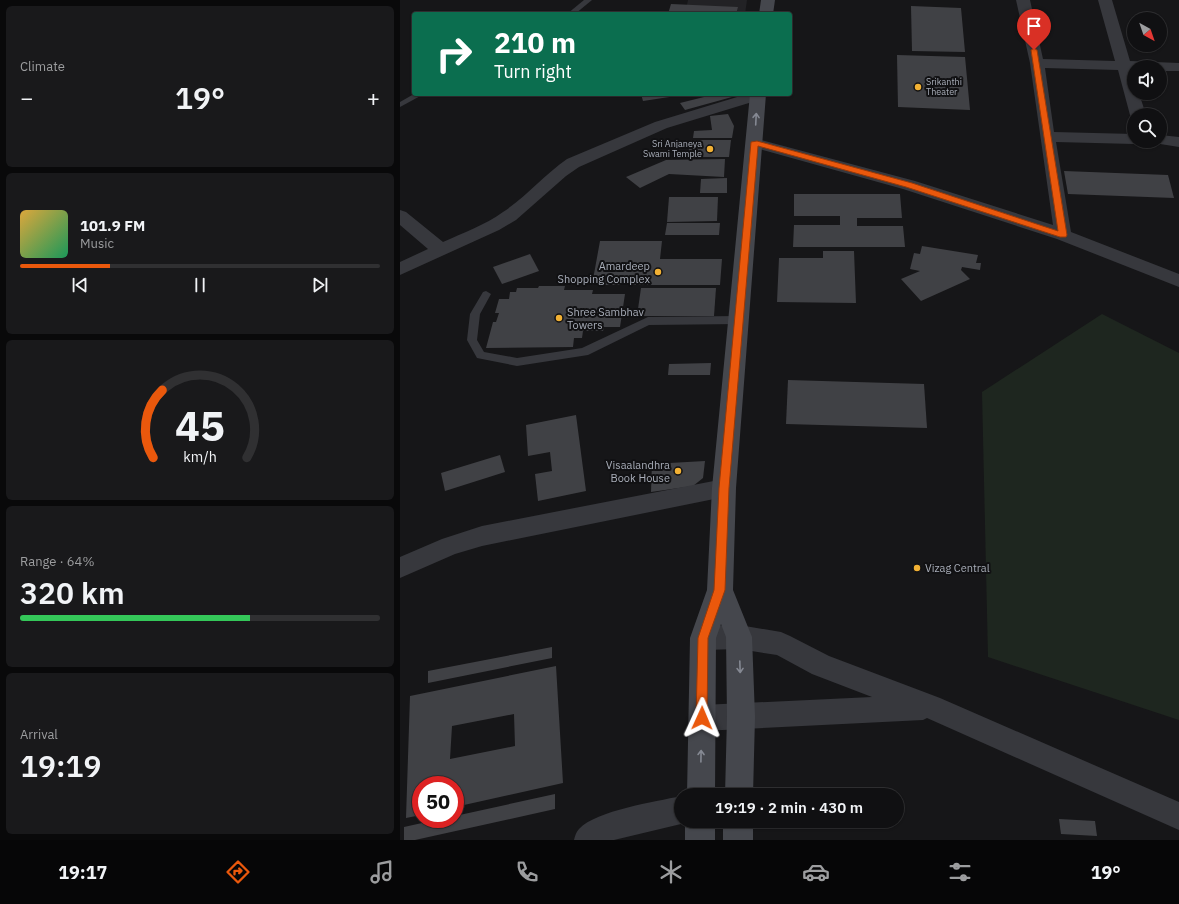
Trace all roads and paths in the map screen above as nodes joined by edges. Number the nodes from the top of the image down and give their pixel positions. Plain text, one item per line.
1 (588, 0) edge
2 (768, 0) edge
3 (1023, 0) edge
4 (1105, 0) edge
5 (573, 12) edge
6 (766, 12) edge
7 (1037, 63) junction
8 (1124, 66) junction
9 (1179, 67) edge
10 (416, 96) edge
11 (755, 96) edge
12 (758, 96) edge
13 (400, 105) edge
14 (1136, 108) edge
15 (1047, 136) junction
16 (1127, 139) edge
17 (1167, 141) edge
18 (755, 142) junction
19 (1179, 142) edge
20 (400, 216) edge
21 (1063, 235) junction
22 (441, 250) junction
23 (400, 268) edge
24 (1179, 280) edge
25 (486, 294) dead end
26 (739, 320) junction
27 (724, 488) junction
28 (400, 568) edge
29 (720, 590) junction
30 (739, 637) junction
31 (703, 638) junction
32 (931, 707) junction
33 (702, 718) junction
34 (742, 718) junction
35 (701, 788) edge
36 (739, 788) edge
37 (674, 812) edge
38 (1179, 816) edge
39 (700, 828) edge
40 (738, 828) edge
41 (588, 840) edge
42 (700, 840) edge
43 (738, 840) edge

1 - 5 lane
2 - 6 main road
3 - 7 street
4 - 8 street
7 - 8 street
7 - 15 street
8 - 9 street
8 - 14 street
10 - 13 lane
11 - 22 street
18 -> 12 main road
15 - 16 street
15 - 21 street
17 - 19 street
18 - 21 street
18 - 26 main road
20 - 22 street
21 - 24 street
22 - 23 street
25 - 26 lane
26 - 27 main road
27 - 28 street
27 - 29 main road
29 - 30 main road
29 - 31 main road
30 - 31 street
30 - 32 street
30 -> 34 main road
31 - 33 main road
32 - 34 street
32 - 38 street
33 - 34 street
35 -> 33 main road
34 - 36 main road
37 - 41 street
39 - 42 main road
40 - 43 main road

